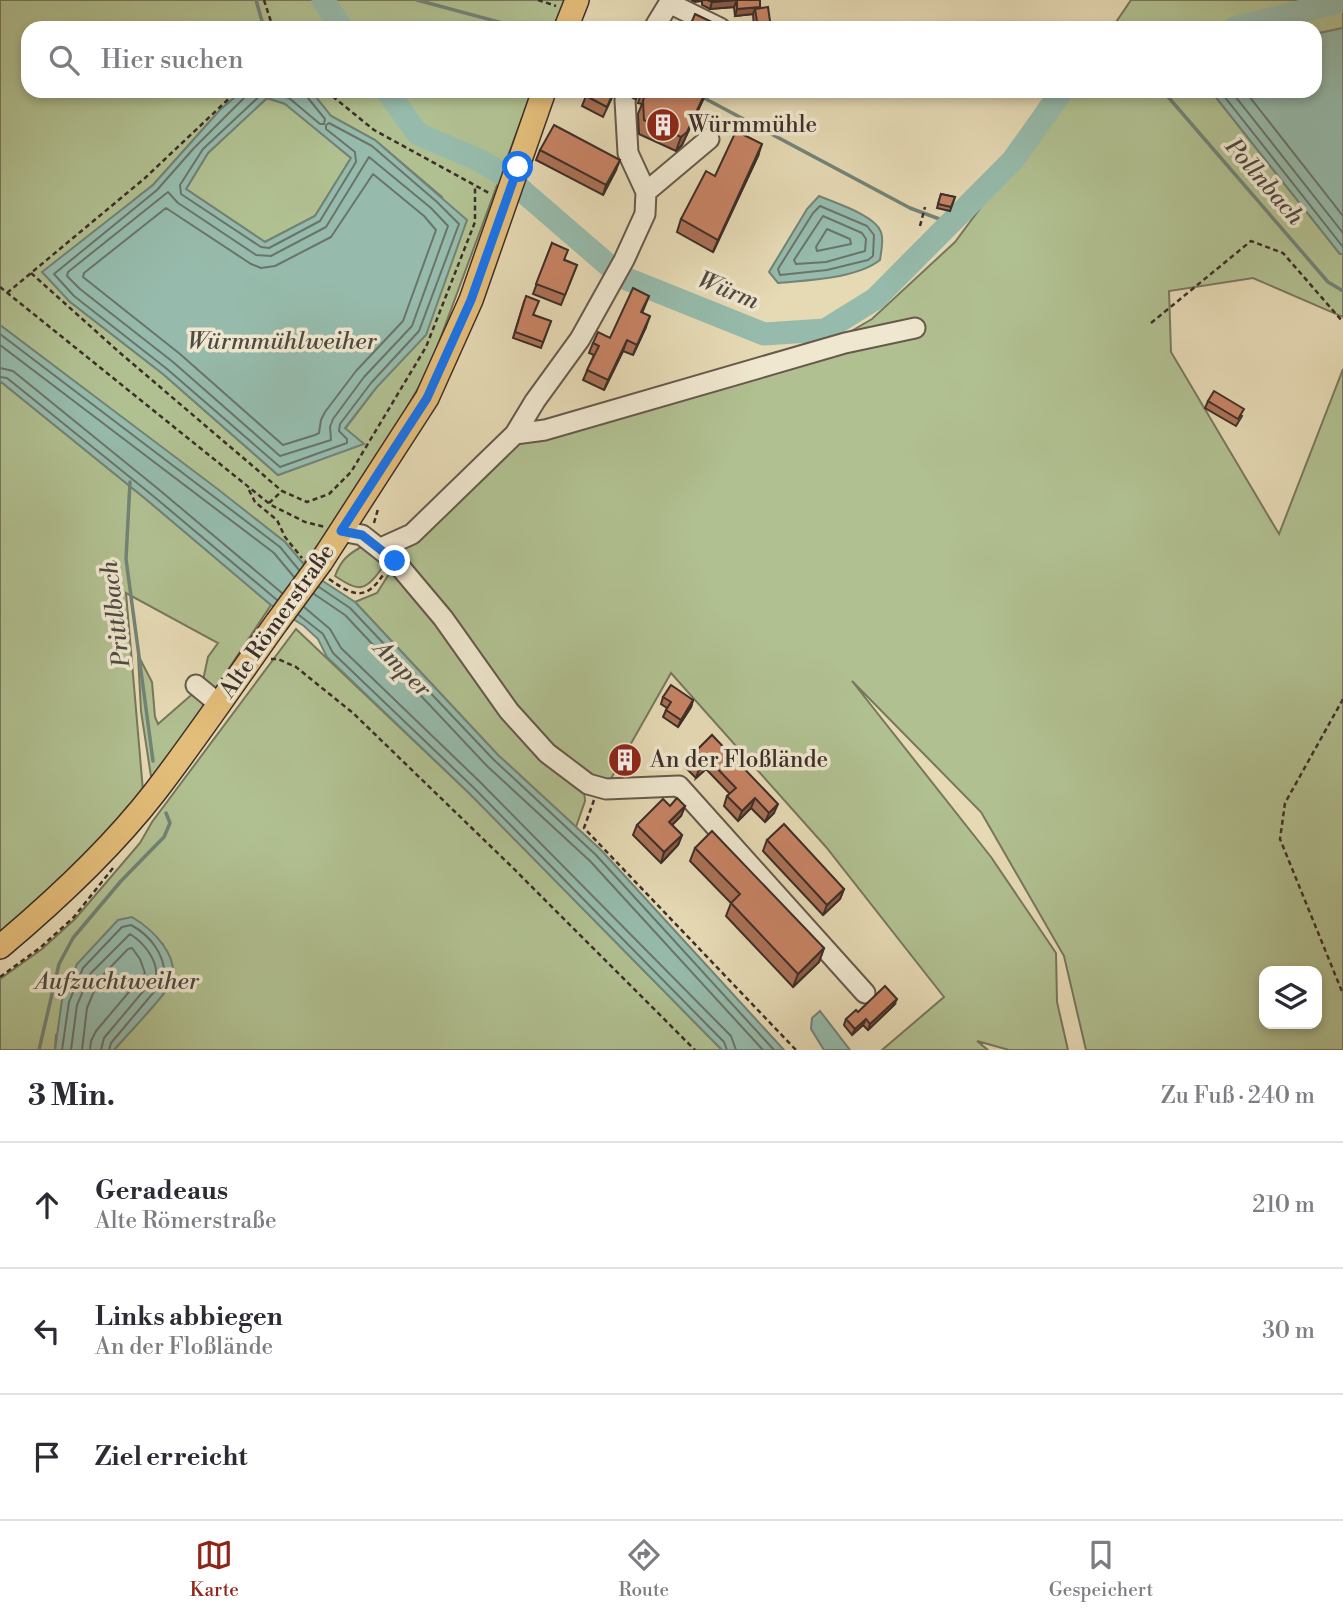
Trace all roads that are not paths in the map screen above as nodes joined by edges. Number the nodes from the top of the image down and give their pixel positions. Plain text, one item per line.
1 (577, 0) edge
2 (670, 1) edge
3 (569, 21) edge
4 (657, 21) edge
5 (707, 21) edge
6 (542, 98) edge
7 (626, 98) edge
8 (709, 138) dead end
9 (646, 192) junction
10 (915, 328) dead end
11 (515, 434) junction
12 (341, 531) junction
13 (388, 554) junction
14 (196, 685) dead end
15 (219, 704) junction
16 (0, 947) edge
17 (865, 993) dead end

1 - 3 main road
2 - 4 street
2 - 5 street
6 - 12 main road, Alte Römerstraße
7 - 9 street
8 - 9 street
9 - 11 street
10 - 11 street
11 - 13 street
12 - 13 street
12 - 15 main road, Alte Römerstraße, bridge
13 - 17 street
14 - 15 street
15 - 16 main road, Alte Römerstraße

